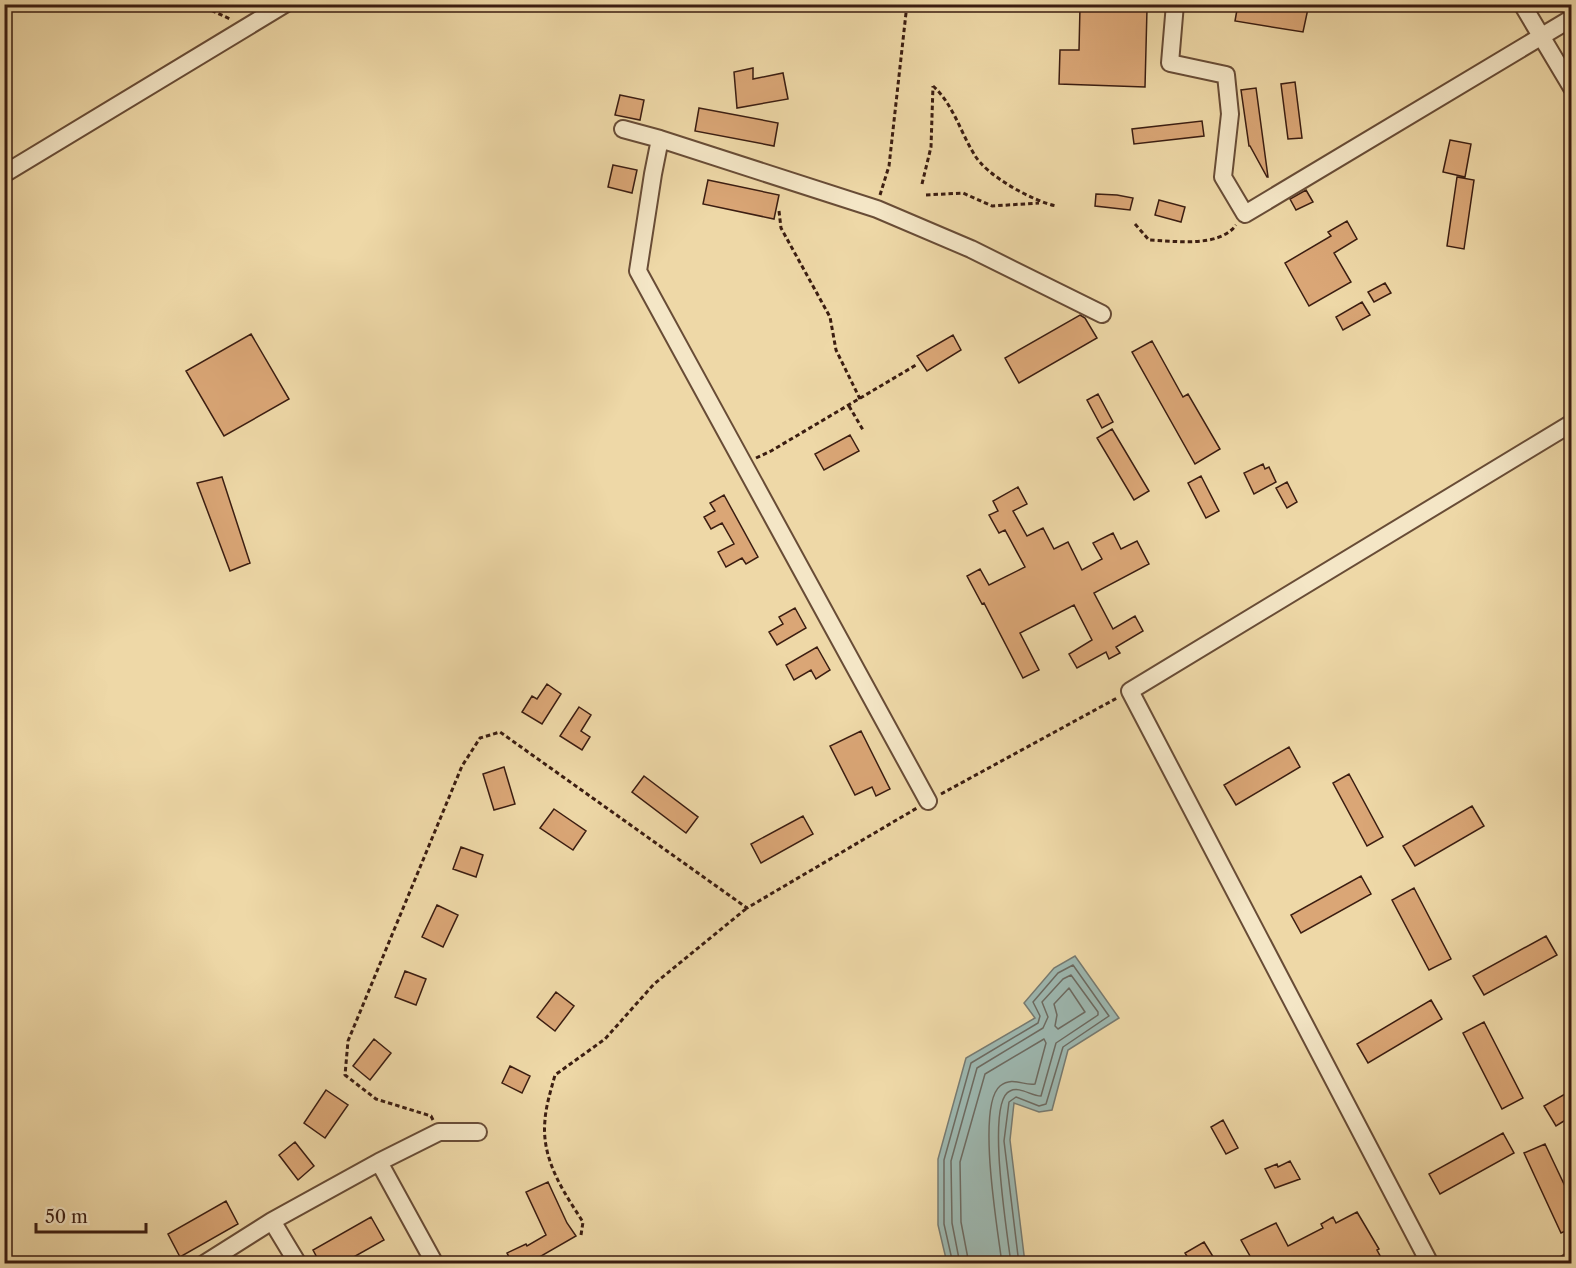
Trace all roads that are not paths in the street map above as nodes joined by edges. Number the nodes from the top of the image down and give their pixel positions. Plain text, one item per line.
1 (285, 4) edge
2 (1175, 4) edge
3 (1522, 4) edge
4 (1572, 18) edge
5 (1541, 37) junction
6 (1572, 88) edge
7 (623, 129) dead end
8 (660, 139) junction
9 (4, 174) edge
10 (1102, 314) dead end
11 (1572, 423) edge
12 (928, 801) road end
13 (478, 1132) dead end
14 (379, 1162) junction
15 (272, 1221) junction
16 (1572, 1260) edge
17 (204, 1263) edge
18 (298, 1263) edge
19 (435, 1263) edge
20 (1430, 1263) edge
21 (1566, 1263) edge

1 - 9 street
2 - 5 street
3 - 5 street
4 - 5 street
5 - 6 street
7 - 8 street
8 - 10 street
8 - 12 street
11 - 20 street
13 - 14 street
14 - 15 street
14 - 19 street
15 - 17 street
15 - 18 street
16 - 21 street

